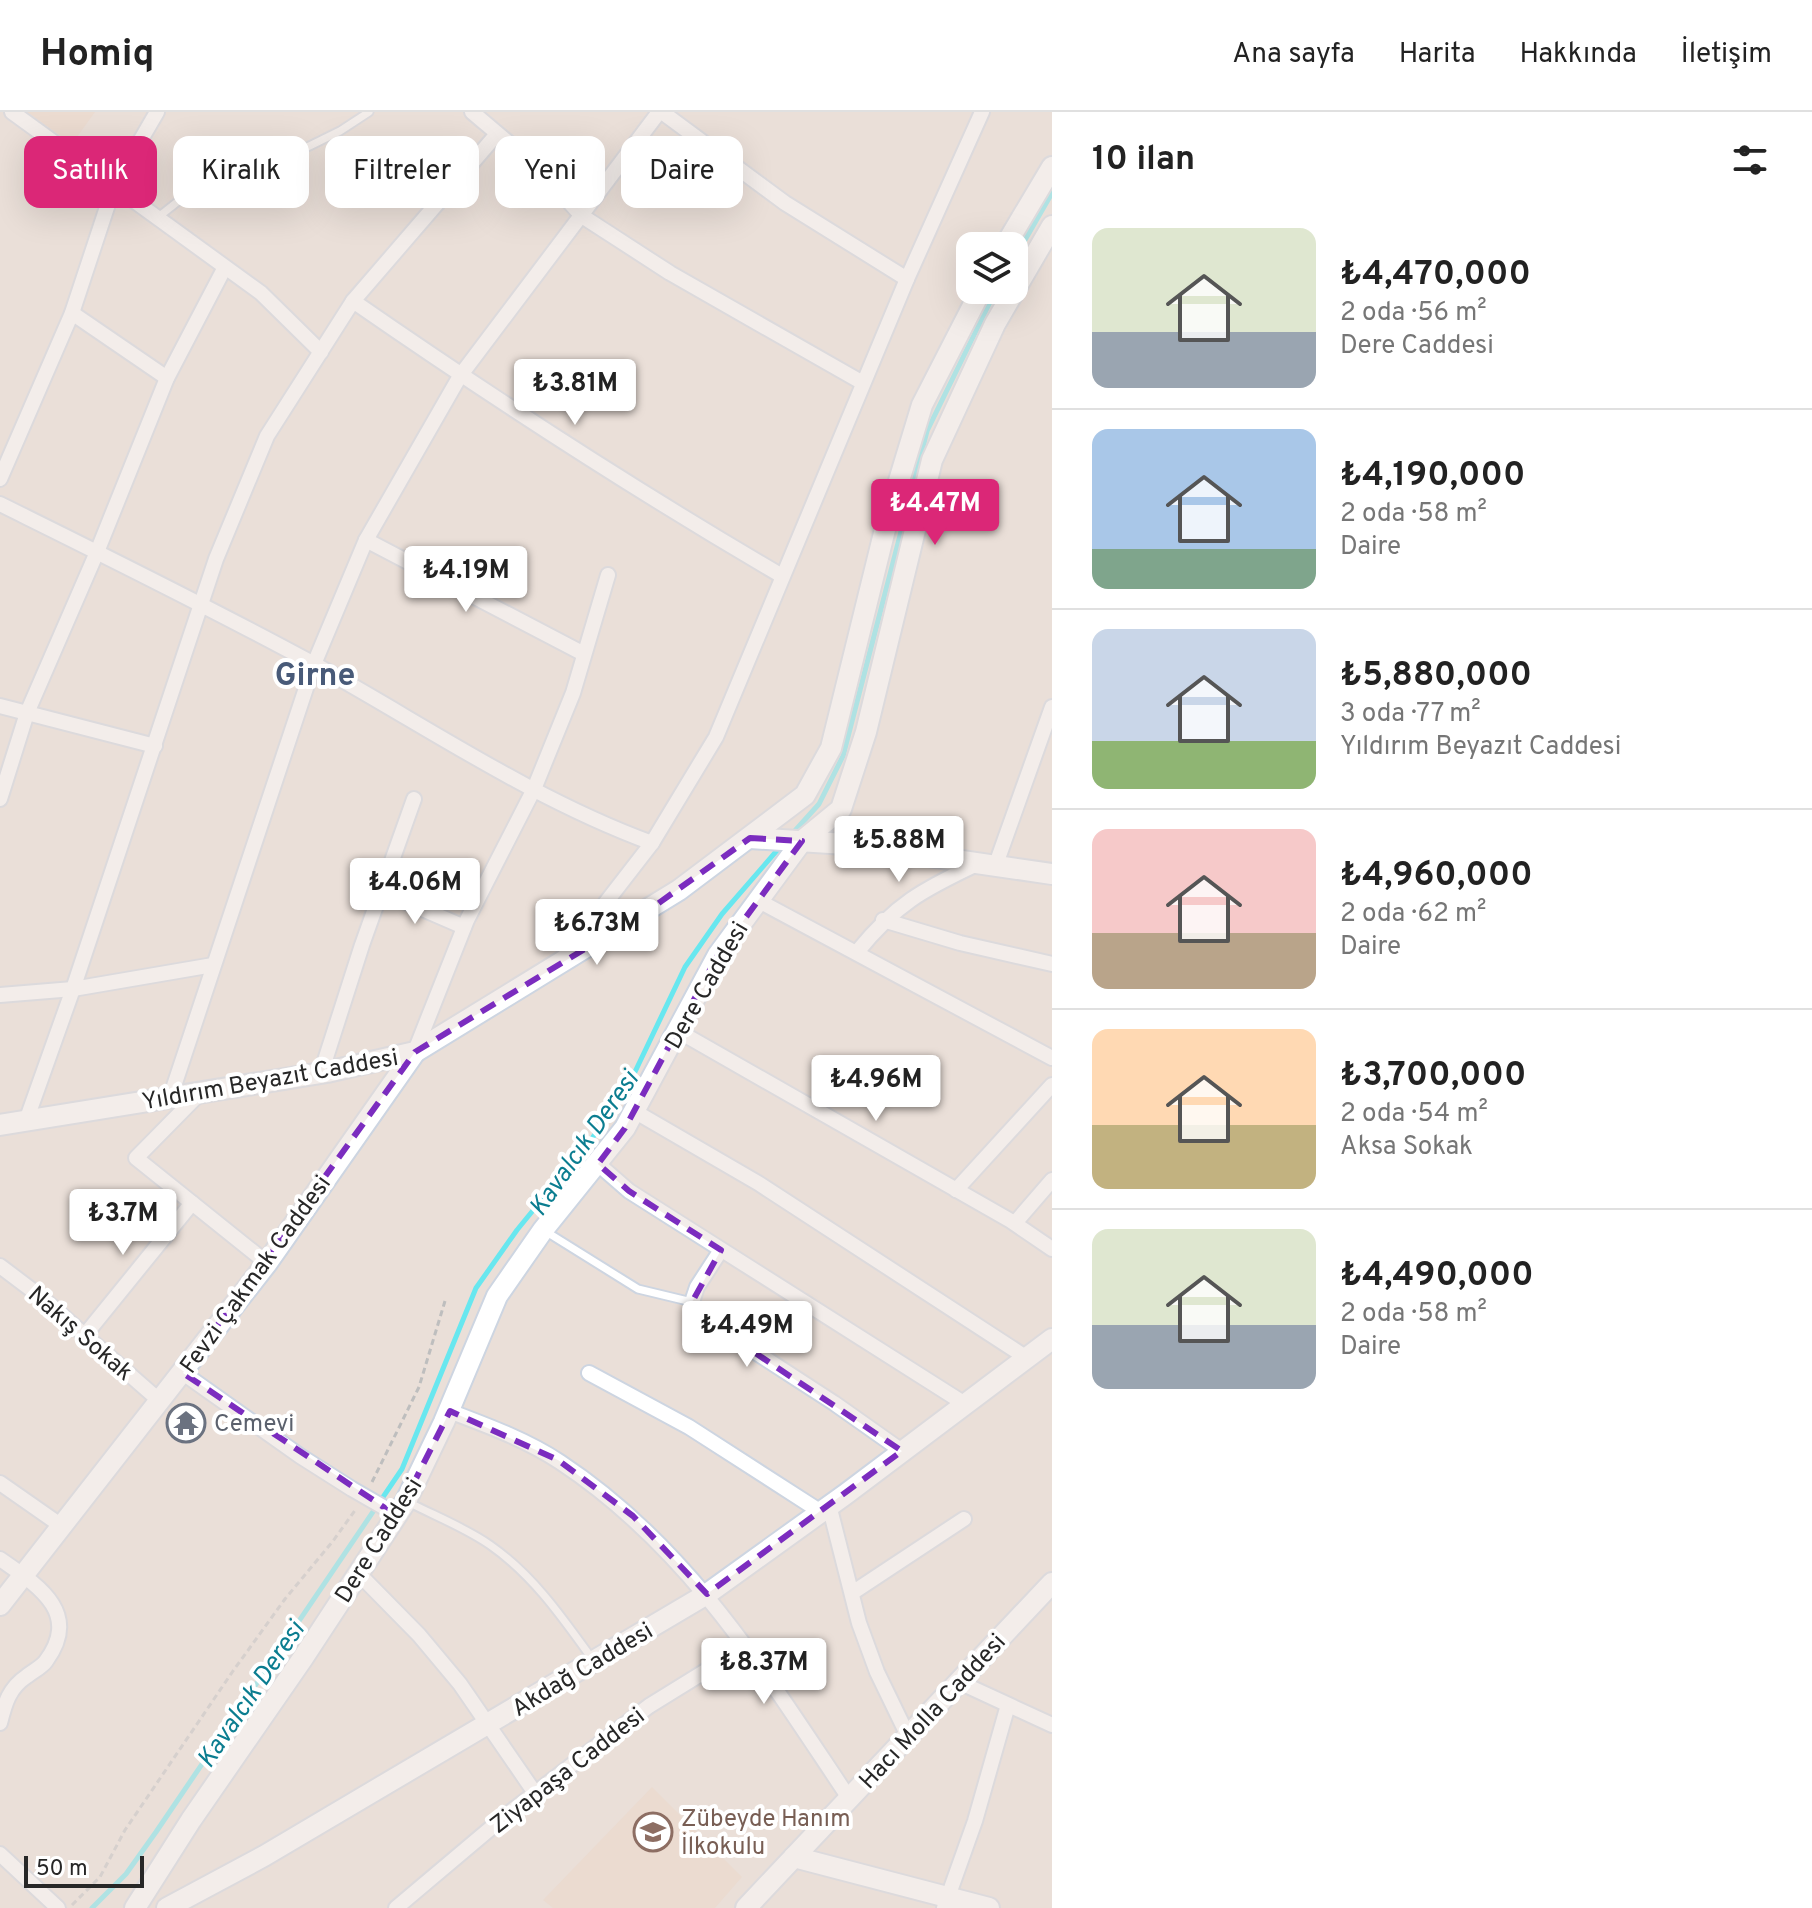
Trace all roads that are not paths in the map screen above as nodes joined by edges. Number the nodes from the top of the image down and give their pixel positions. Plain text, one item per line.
1 (12, 112) edge
2 (157, 112) edge
3 (369, 112) edge
4 (472, 112) edge
5 (660, 112) edge
6 (982, 112) edge
7 (497, 134) junction
8 (45, 136) edge
9 (143, 136) edge
10 (1052, 167) edge
11 (107, 208) edge
12 (144, 208) edge
13 (582, 216) junction
14 (157, 218) junction
15 (1052, 226) edge
16 (1013, 232) edge
17 (224, 269) junction
18 (907, 279) junction
19 (353, 301) junction
20 (974, 304) edge
21 (72, 313) junction
22 (321, 352) junction
23 (460, 376) junction
24 (167, 378) junction
25 (863, 383) junction
26 (907, 454) junction
27 (931, 464) junction
28 (0, 479) edge
29 (0, 504) edge
30 (366, 540) junction
31 (97, 552) junction
32 (608, 575) dead end
33 (782, 576) junction
34 (201, 606) junction
35 (584, 654) junction
36 (314, 664) junction
37 (0, 706) edge
38 (1052, 707) edge
39 (27, 713) junction
40 (155, 746) junction
41 (534, 789) junction
42 (0, 799) edge
43 (414, 799) dead end
44 (750, 838) junction
45 (802, 841) junction
46 (652, 843) junction
47 (986, 866) junction
48 (1052, 874) edge
49 (381, 891) junction
50 (757, 900) junction
51 (883, 920) junction
52 (464, 927) junction
53 (857, 952) junction
54 (559, 964) junction
55 (1052, 964) edge
56 (213, 965) junction
57 (73, 989) junction
58 (0, 995) edge
59 (678, 1031) junction
60 (415, 1052) junction
61 (1052, 1058) edge
62 (321, 1073) junction
63 (1052, 1085) edge
64 (201, 1092) junction
65 (170, 1098) junction
66 (634, 1111) junction
67 (26, 1121) junction
68 (0, 1125) edge
69 (598, 1164) junction
70 (1052, 1180) edge
71 (956, 1190) junction
72 (192, 1203) junction
73 (1015, 1223) junction
74 (543, 1230) junction
75 (1052, 1249) edge
76 (721, 1250) junction
77 (267, 1263) junction
78 (0, 1266) edge
79 (692, 1302) junction
80 (85, 1335) junction
81 (1052, 1339) edge
82 (1027, 1358) junction
83 (183, 1373) junction
84 (589, 1373) dead end
85 (161, 1402) junction
86 (965, 1404) junction
87 (449, 1411) junction
88 (902, 1451) junction
89 (0, 1483) edge
90 (396, 1508) junction
91 (825, 1508) junction
92 (964, 1519) dead end
93 (63, 1527) junction
94 (0, 1559) edge
95 (359, 1574) junction
96 (23, 1575) junction
97 (1052, 1583) edge
98 (852, 1593) junction
99 (707, 1594) junction
100 (0, 1605) edge
101 (746, 1646) junction
102 (594, 1661) junction
103 (959, 1682) junction
104 (1008, 1705) junction
105 (0, 1723) edge
106 (488, 1725) junction
107 (1052, 1725) edge
108 (908, 1736) junction
109 (535, 1793) junction
110 (849, 1798) junction
111 (0, 1854) edge
112 (794, 1857) junction
113 (946, 1903) edge
114 (169, 1907) edge
115 (58, 1908) edge
116 (135, 1908) edge
117 (396, 1908) edge
118 (746, 1908) edge
119 (989, 1908) edge

1 - 8 street
2 - 9 street
3 - 14 lane
4 - 7 street
5 - 13 street
5 - 18 street
6 - 18 street
7 - 13 street
7 - 19 street
10 - 16 street
11 - 21 street
12 - 14 street
13 - 23 street
13 - 25 street
14 - 17 street
15 - 27 street, Dere Caddesi
17 - 22 street
17 - 24 street
18 - 25 street
19 - 22 street
19 - 23 street
20 - 26 street
21 - 24 street
21 - 28 street
22 - 34 street
23 - 30 street
23 - 33 street
24 - 31 street
25 - 33 street
26 - 27 street
26 - 44 street
27 - 45 street, Dere Caddesi
29 - 31 street
30 - 35 street
30 - 36 street
31 - 34 street
31 - 39 street
32 - 35 street
33 - 46 street
34 - 36 street
34 - 40 street
35 - 41 street
36 - 41 street
36 - 56 street
37 - 39 street
38 - 47 street
39 - 40 street
39 - 42 street
40 - 57 street
41 - 46 street
41 - 52 street
43 - 49 street
44 - 45 street
44 - 54 street, Yıldırım Beyazıt Caddesi
45 - 47 street
45 - 50 street, Dere Caddesi
46 - 54 street
47 - 48 street
47 - 51 street
49 - 52 street
49 - 62 street
50 - 53 street
50 - 59 street, Dere Caddesi
51 - 53 street
51 - 55 street
52 - 60 street
53 - 61 street
54 - 60 street, Yıldırım Beyazıt Caddesi
56 - 57 street
56 - 65 street
57 - 58 street
57 - 67 street
59 - 66 street, Dere Caddesi
59 - 71 street
60 - 62 street, Yıldırım Beyazıt Caddesi
60 - 77 street, Fevzi Çakmak Caddesi
62 - 64 street, Yıldırım Beyazıt Caddesi
63 - 71 street
64 - 65 street, Yıldırım Beyazıt Caddesi
64 - 72 street
65 - 67 street, Yıldırım Beyazıt Caddesi
66 - 69 street, Dere Caddesi
66 - 82 street
67 - 68 street, Yıldırım Beyazıt Caddesi
69 - 74 street, Dere Caddesi
69 - 76 street
70 - 73 street
71 - 73 street
72 - 77 street
72 - 80 street
73 - 75 street
74 - 79 lane
74 - 87 street, Dere Caddesi
76 - 79 street
76 - 86 street
77 - 83 street, Fevzi Çakmak Caddesi
78 - 80 street, Nakış Sokak
79 - 88 street
80 - 85 street, Nakış Sokak
81 - 82 street, Akdağ Caddesi
82 - 86 street, Akdağ Caddesi
83 - 85 street, Fevzi Çakmak Caddesi
83 - 90 street, bridge
84 - 91 street
85 - 93 street, Fevzi Çakmak Caddesi
86 - 88 street, Akdağ Caddesi
87 - 90 street, Dere Caddesi
87 - 99 street
88 - 91 street, Akdağ Caddesi
89 - 93 street
90 - 95 street, Dere Caddesi
90 - 102 lane
91 - 98 street
91 - 99 street, Akdağ Caddesi
92 - 98 street
93 - 96 street, Fevzi Çakmak Caddesi
94 - 96 street
95 - 106 street
95 - 116 street, Dere Caddesi
96 - 100 street, Fevzi Çakmak Caddesi
96 - 105 street
97 - 103 street, Hacı Molla Caddesi
98 - 108 street
99 - 101 street
99 - 102 street, Akdağ Caddesi
101 - 109 street, Ziyapaşa Caddesi
101 - 110 street
102 - 106 street, Akdağ Caddesi
103 - 104 street
103 - 108 street, Hacı Molla Caddesi
104 - 107 street
104 - 113 street
106 - 109 street
106 - 114 street, Akdağ Caddesi
108 - 110 street, Hacı Molla Caddesi
109 - 117 street, Ziyapaşa Caddesi
110 - 112 street, Hacı Molla Caddesi
111 - 115 street
112 - 113 street
112 - 118 street, Hacı Molla Caddesi
113 - 119 street

